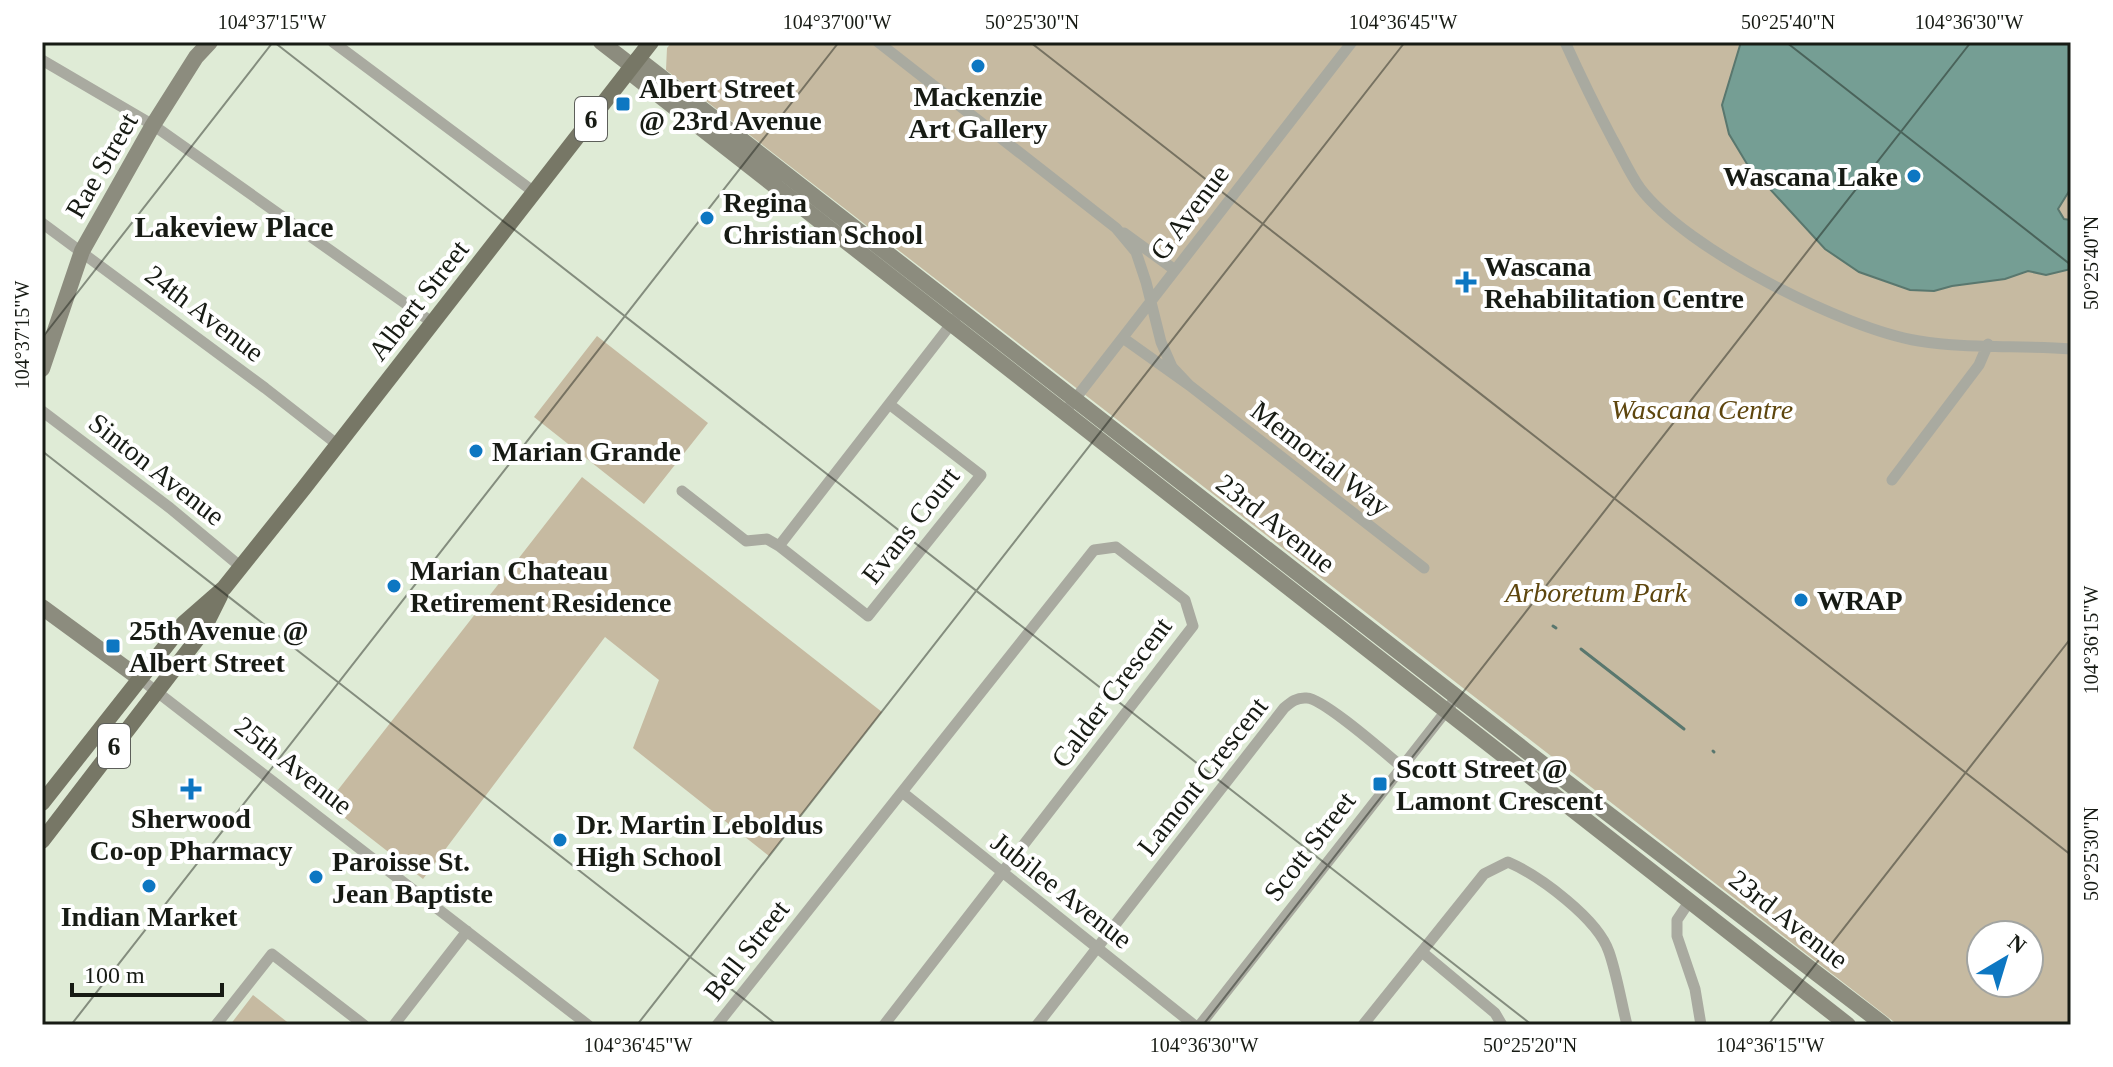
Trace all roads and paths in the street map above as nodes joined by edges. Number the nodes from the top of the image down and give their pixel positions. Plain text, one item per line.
1 (210, 42) edge
2 (333, 42) edge
3 (601, 42) edge
4 (651, 42) edge
5 (878, 42) edge
6 (1352, 42) edge
7 (1565, 42) edge
8 (42, 60) edge
9 (633, 66) junction
10 (153, 125) junction
11 (534, 192) junction
12 (42, 223) edge
13 (1116, 228) junction
14 (82, 251) junction
15 (1175, 270) junction
16 (1152, 301) junction
17 (956, 317) junction
18 (433, 323) junction
19 (1123, 338) junction
20 (1988, 344) junction
21 (2071, 349) edge
22 (42, 369) edge
23 (1189, 385) junction
24 (889, 404) junction
25 (1070, 406) junction
26 (42, 411) edge
27 (338, 445) junction
28 (1892, 480) dead end
29 (682, 491) dead end
30 (779, 546) junction
31 (241, 567) junction
32 (1424, 568) dead end
33 (224, 588) junction
34 (42, 607) edge
35 (139, 678) junction
36 (155, 691) junction
37 (1452, 704) junction
38 (1402, 767) junction
39 (902, 792) junction
40 (42, 803) edge
41 (42, 841) edge
42 (1002, 874) junction
43 (1689, 902) junction
44 (467, 931) junction
45 (1097, 949) junction
46 (1422, 952) junction
47 (216, 1025) edge
48 (364, 1025) edge
49 (394, 1025) edge
50 (588, 1025) edge
51 (717, 1025) edge
52 (884, 1025) edge
53 (1037, 1025) edge
54 (1197, 1025) edge
55 (1363, 1025) edge
56 (1502, 1025) edge
57 (1627, 1025) edge
58 (1701, 1025) edge
59 (1848, 1025) edge
60 (1884, 1025) edge

1 - 10 main road, Rae Street
2 - 11 street
3 - 9 main road, 23rd Avenue
4 - 9 main road, Albert Street / 6
5 - 13 street, Memorial Way
6 - 15 street, G Avenue
7 - 20 street
8 - 10 street
9 - 11 main road, Albert Street / 6
9 - 17 main road, 23rd Avenue
10 - 14 main road, Rae Street
10 - 18 street
11 - 18 main road, Albert Street / 6
12 - 14 street, 24th Avenue
13 - 15 street
13 - 16 street, Memorial Way
14 - 22 main road, Rae Street
14 - 27 street, 24th Avenue
15 - 16 street, G Avenue
16 - 19 street, G Avenue
16 - 23 street, Memorial Way
17 - 24 street
17 - 25 main road, 23rd Avenue
18 - 27 main road, Albert Street / 6
19 - 23 street, Memorial Way
19 - 25 street, G Avenue
20 - 21 street
20 - 28 street
23 - 32 street, Memorial Way
24 - 30 street
24 - 30 street, Evans Court
25 - 37 main road, 23rd Avenue
26 - 31 street, Sinton Avenue
27 - 31 main road, Albert Street / 6
29 - 30 street
31 - 33 main road, Albert Street / 6
33 - 35 main road, Albert Street / 6
33 - 36 main road, Albert Street / 6
34 - 35 main road, 25th Avenue
35 - 36 street, 25th Avenue
35 - 40 main road, Albert Street / 6
36 - 41 main road, Albert Street / 6
36 - 44 street, 25th Avenue
37 - 38 street, Scott Street
37 - 43 main road, 23rd Avenue
37 - 60 main road, 23rd Avenue
38 - 45 street, Lamont Crescent
38 - 54 street, Scott Street
39 - 42 street, Jubilee Avenue
39 - 42 street, Calder Crescent
39 - 51 street, Bell Street
42 - 45 street, Jubilee Avenue
42 - 52 street
43 - 58 street
43 - 59 main road, 23rd Avenue
44 - 49 street
44 - 50 street, 25th Avenue
45 - 53 street
45 - 54 street, Jubilee Avenue
46 - 55 street
46 - 56 street
46 - 57 street
47 - 48 street

